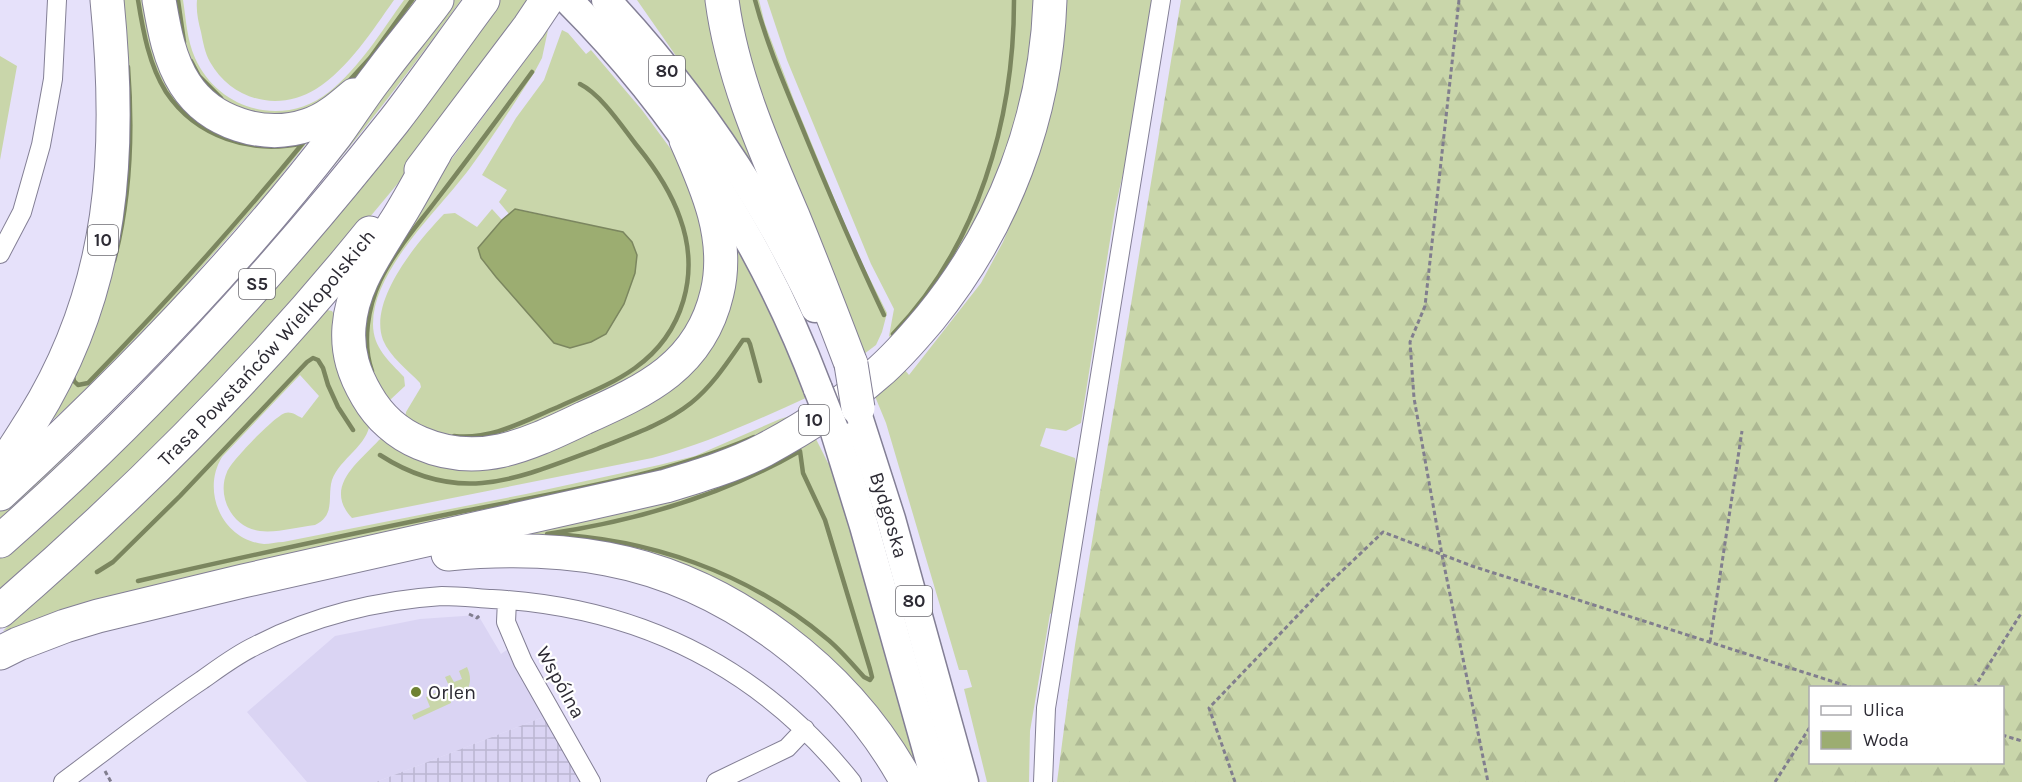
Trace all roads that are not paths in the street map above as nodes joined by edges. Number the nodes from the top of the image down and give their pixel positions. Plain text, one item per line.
1 (57, 0) edge
2 (107, 0) edge
3 (159, 0) edge
4 (436, 0) edge
5 (483, 0) edge
6 (547, 0) edge
7 (606, 0) edge
8 (722, 0) edge
9 (1050, 0) edge
10 (1161, 0) edge
11 (575, 6) edge
12 (379, 75) junction
13 (686, 140) junction
14 (435, 153) junction
15 (0, 254) edge
16 (846, 368) junction
17 (852, 417) junction
18 (0, 469) edge
19 (0, 494) edge
20 (0, 541) edge
21 (336, 561) junction
22 (507, 600) junction
23 (0, 611) edge
24 (0, 653) edge
25 (805, 729) junction
26 (63, 782) edge
27 (591, 782) edge
28 (716, 782) edge
29 (852, 782) edge
30 (907, 782) edge
31 (936, 782) edge
32 (964, 782) edge
33 (1043, 782) edge

1 - 15 street
2 - 18 highway, 10
3 - 12 highway
4 - 12 highway
5 - 20 highway, S5
6 - 14 highway, Trasa Powstańców Wielkopolskich
7 - 16 main road, 80
8 - 16 highway
9 - 21 highway, 10
10 - 33 street
11 - 13 main road, 80
12 - 19 highway
13 - 14 highway
13 - 17 main road, 80, bridge
14 - 23 highway, Trasa Powstańców Wielkopolskich
16 - 17 highway, bridge
17 - 31 main road, 80
17 - 32 main road, Bydgoska / 80
21 - 24 highway, 10
21 - 30 highway
22 - 25 street
22 - 26 street
22 - 27 street, Wspólna
25 - 28 street
25 - 29 street

